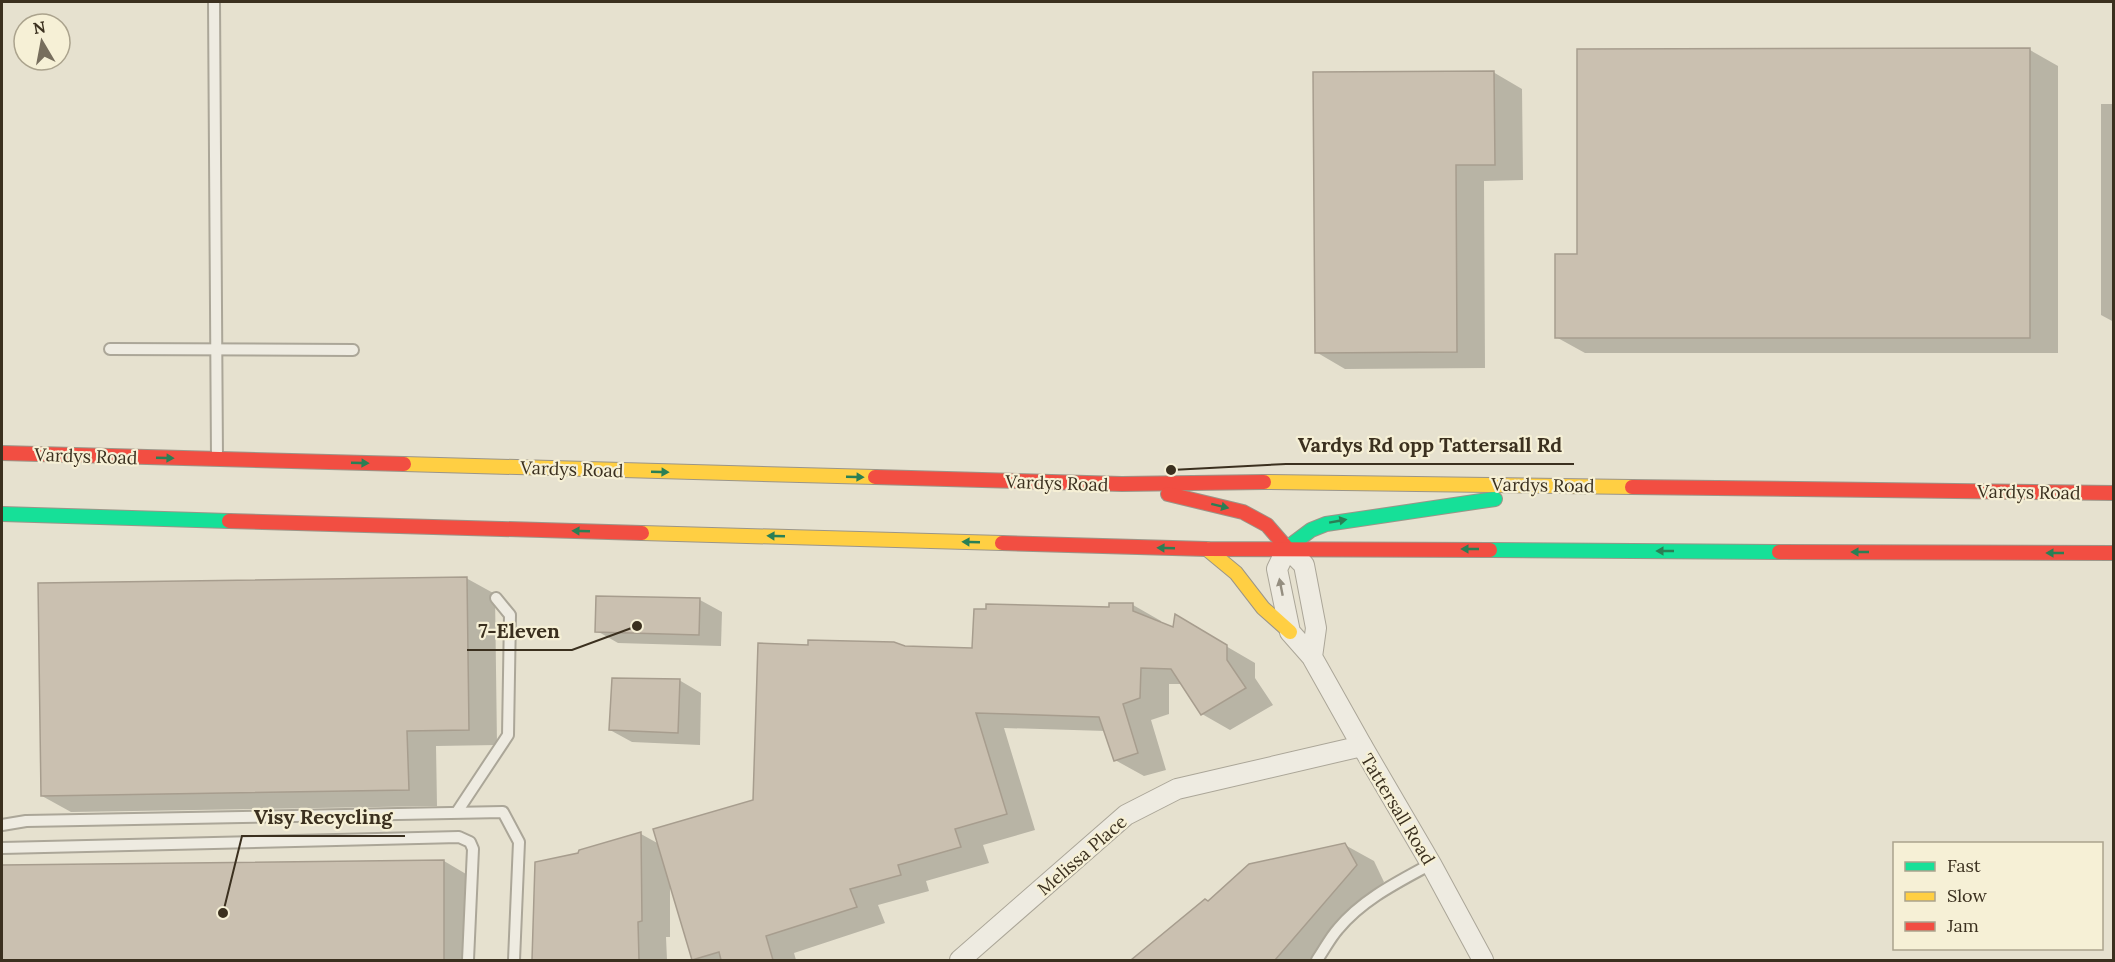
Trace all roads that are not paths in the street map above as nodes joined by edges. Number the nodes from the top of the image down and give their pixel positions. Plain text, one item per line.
1 (214, 2) edge
2 (110, 349) dead end
3 (216, 350) junction
4 (353, 350) dead end
5 (2, 453) edge
6 (217, 459) junction
7 (1122, 484) junction
8 (1585, 486) junction
9 (2114, 493) edge
10 (2, 514) edge
11 (1287, 548) junction
12 (1207, 549) junction
13 (2114, 553) edge
14 (496, 598) dead end
15 (1290, 632) junction
16 (1312, 657) junction
17 (1362, 746) junction
18 (457, 812) junction
19 (2, 825) edge
20 (2, 848) edge
21 (1431, 864) junction
22 (468, 960) edge
23 (514, 960) edge
24 (960, 960) edge
25 (1317, 960) edge
26 (1483, 960) edge

1 - 3 lane
2 - 3 lane
3 - 4 lane
3 - 6 lane
5 -> 6 main road, Vardys Road
6 -> 7 main road, Vardys Road
7 - 8 main road, Vardys Road
7 -> 11 main road
8 - 9 main road, Vardys Road
11 -> 8 main road
12 -> 10 main road
11 - 12 main road
13 -> 11 main road
15 -> 11 street, Tattersall Road
11 - 16 street
12 - 15 main road
14 - 18 lane
15 - 16 street, Tattersall Road
16 - 17 street, Tattersall Road
17 - 21 street, Tattersall Road
17 - 24 street, Melissa Place
18 - 19 lane
18 - 23 lane
20 - 22 lane
21 - 25 lane
21 - 26 street, Tattersall Road

